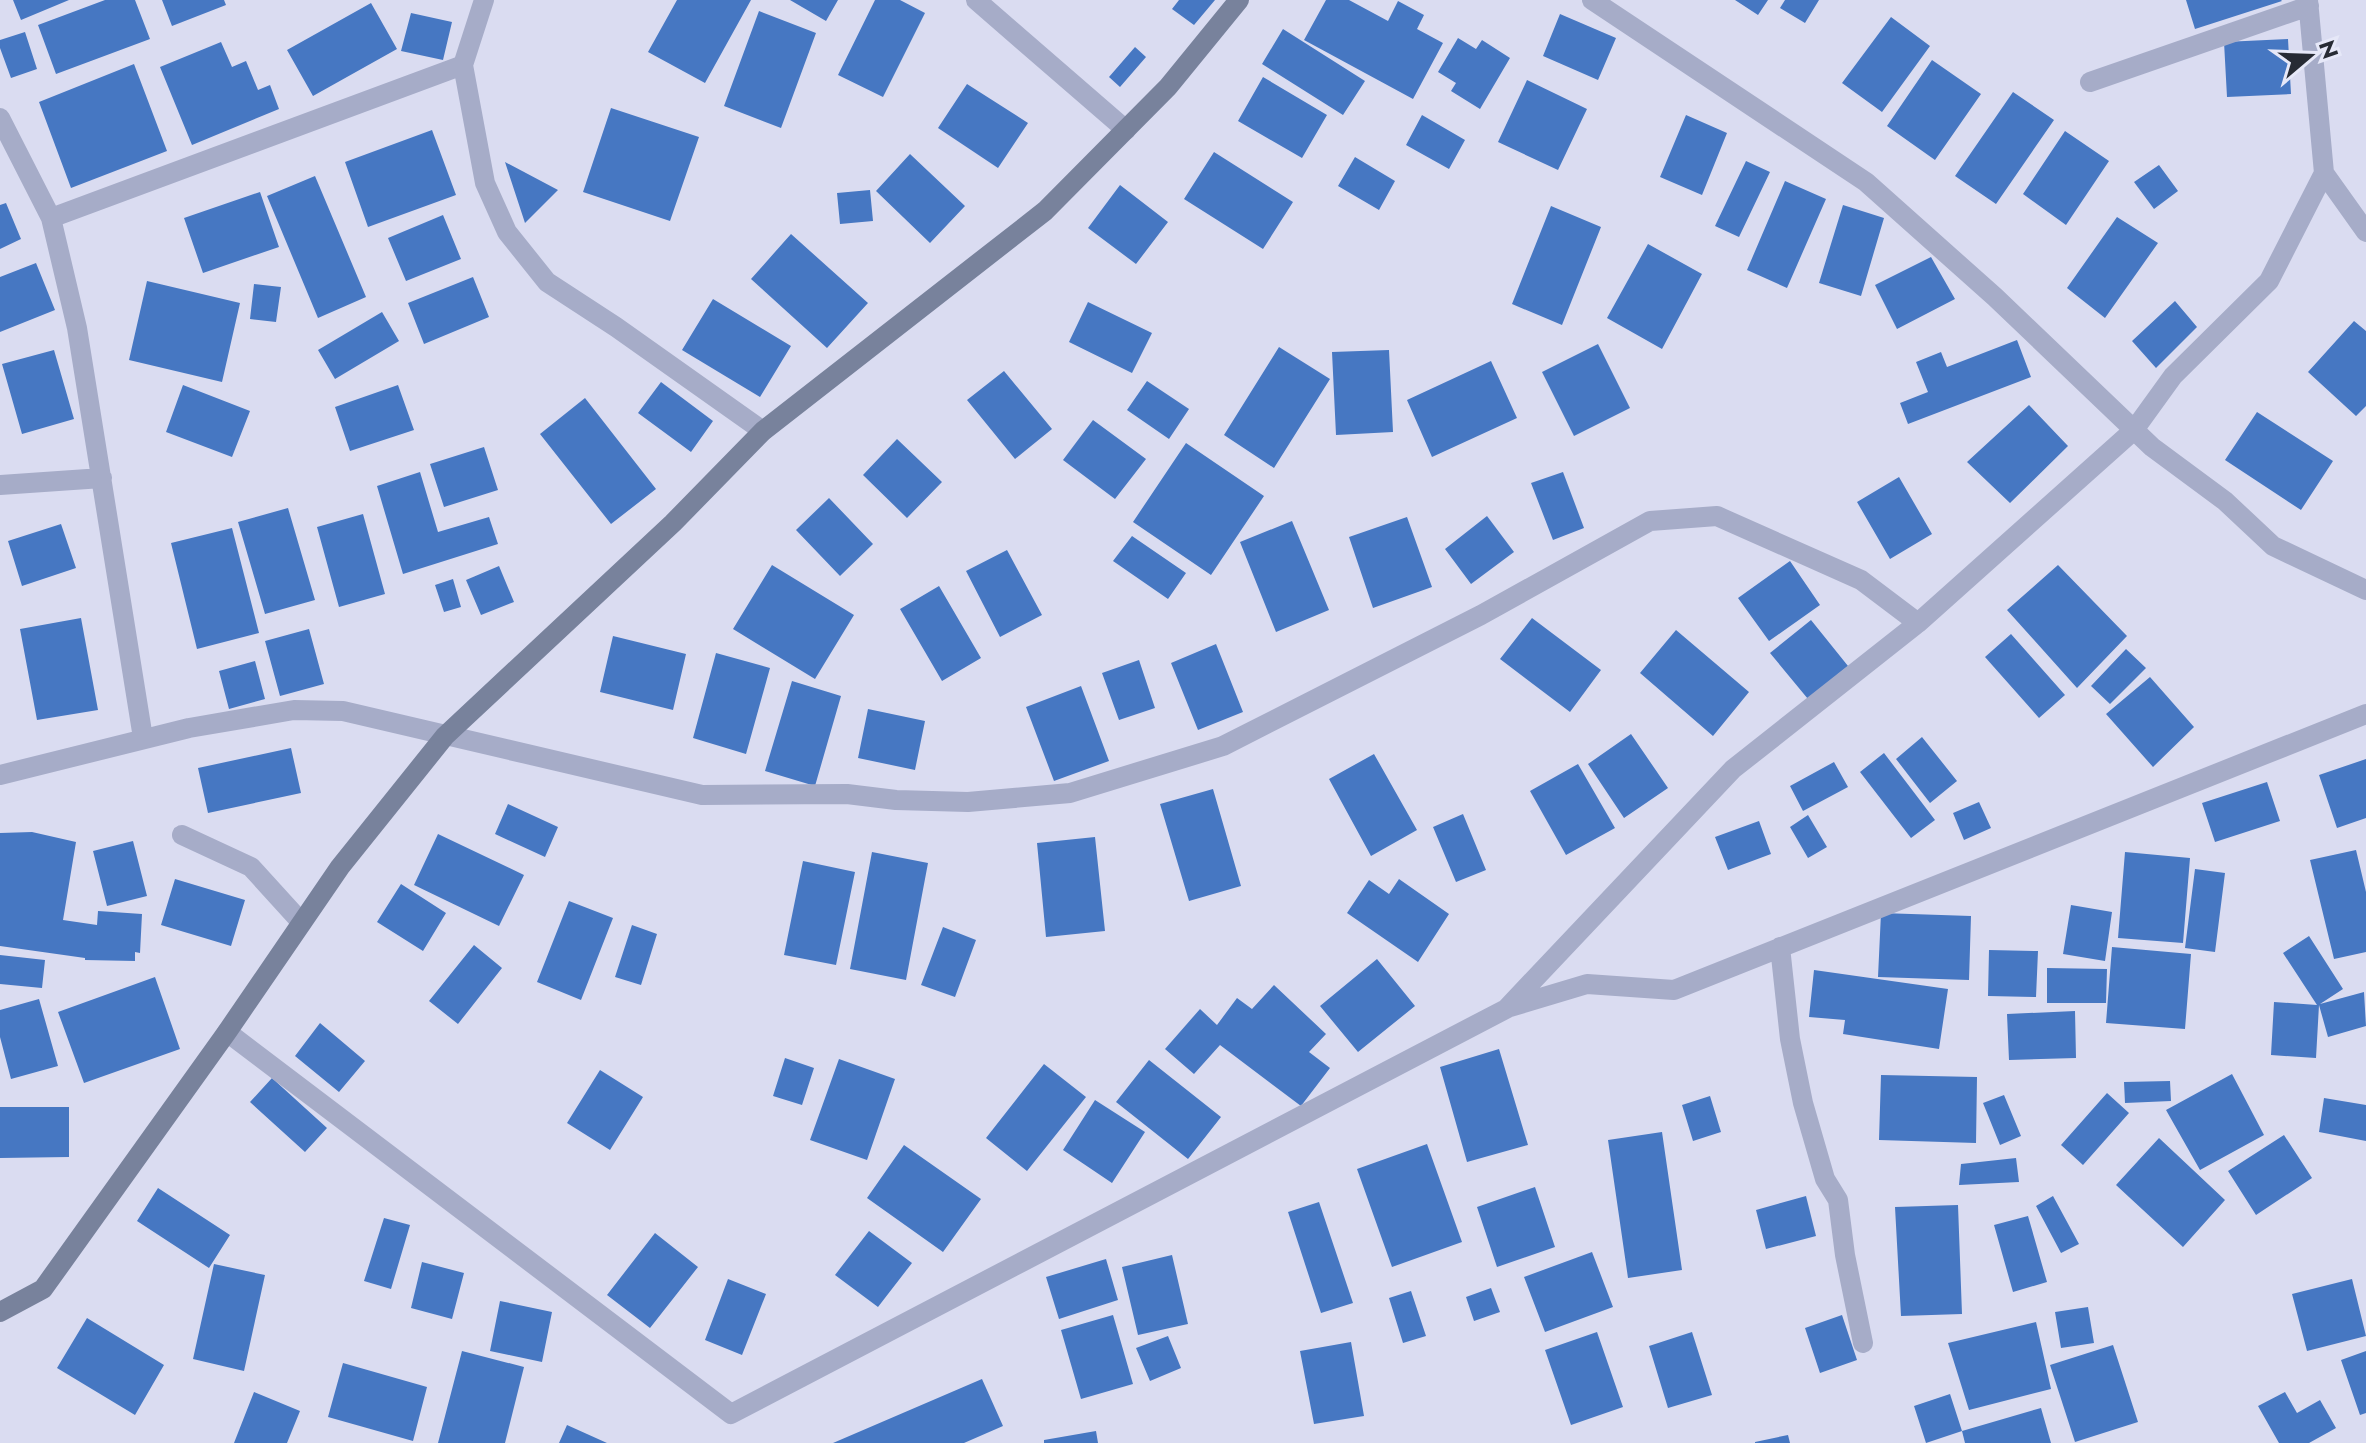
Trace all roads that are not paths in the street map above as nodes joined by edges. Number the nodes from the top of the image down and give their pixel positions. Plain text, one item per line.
1 (484, 0) edge
2 (976, 0) edge
3 (1239, 0) edge
4 (1592, 0) edge
5 (2308, 3) edge
6 (463, 65) junction
7 (2090, 82) dead end
8 (0, 118) edge
9 (1126, 130) junction
10 (2324, 173) junction
11 (51, 218) junction
12 (2366, 232) edge
13 (2134, 430) junction
14 (763, 431) junction
15 (102, 478) junction
16 (0, 485) edge
17 (2366, 590) edge
18 (1918, 623) junction
19 (2366, 714) edge
20 (445, 736) junction
21 (143, 738) junction
22 (0, 775) edge
23 (182, 835) dead end
24 (301, 922) junction
25 (1780, 947) junction
26 (1506, 1009) junction
27 (227, 1032) junction
28 (0, 1312) edge
29 (1863, 1343) dead end

1 - 6 street
2 - 9 street
3 - 9 street
4 - 13 street
5 - 7 street
5 - 10 street
6 - 11 street
6 - 14 street
8 - 11 street
9 - 14 street
10 - 12 street
10 - 13 street
11 - 15 street
13 - 17 street
13 - 18 street
14 - 20 street
15 - 16 street
15 - 21 street
18 - 20 street
18 - 26 street
19 - 25 street
20 - 21 street
20 - 24 street
21 - 22 street
23 - 24 street
24 - 27 street
25 - 26 street
25 - 29 street
26 - 27 street
27 - 28 street

